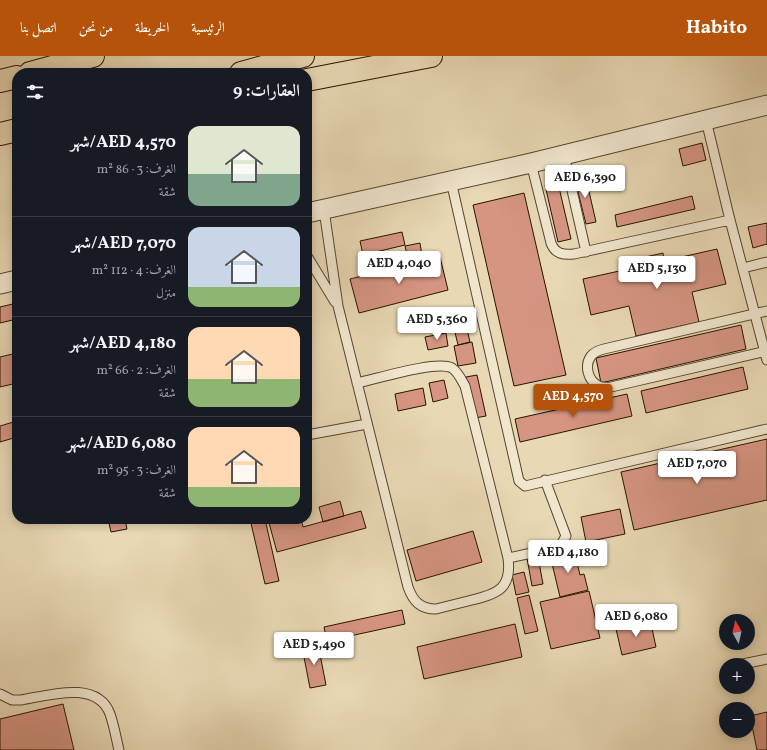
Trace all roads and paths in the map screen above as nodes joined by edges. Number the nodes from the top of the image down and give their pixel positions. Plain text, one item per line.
1 (93, 56) edge
2 (303, 56) edge
3 (431, 56) edge
4 (49, 68) edge
5 (259, 68) edge
6 (12, 77) edge
7 (312, 79) edge
8 (0, 81) edge
9 (767, 105) edge
10 (706, 120) junction
11 (12, 131) edge
12 (0, 134) edge
13 (564, 155) junction
14 (531, 163) junction
15 (451, 181) junction
16 (316, 212) edge
17 (730, 220) junction
18 (586, 252) junction
19 (767, 262) edge
20 (312, 264) edge
21 (743, 268) junction
22 (12, 281) edge
23 (0, 284) edge
24 (338, 306) junction
25 (767, 311) edge
26 (755, 314) junction
27 (766, 355) edge
28 (357, 383) junction
29 (367, 424) junction
30 (767, 429) edge
31 (312, 434) edge
32 (546, 480) junction
33 (508, 558) junction
34 (767, 659) edge
35 (755, 662) edge
36 (0, 694) edge
37 (119, 750) edge

1 - 4 highway
2 - 5 highway
3 - 7 highway
6 - 8 highway
9 - 10 street
10 - 13 street
10 - 17 lane
11 - 12 highway
13 - 14 street
13 - 18 lane
14 - 15 street
14 - 18 lane
15 - 16 street
15 - 32 lane
16 - 24 lane
17 - 18 lane
17 - 21 lane
19 - 21 lane
20 - 24 lane
21 - 26 lane
22 - 23 street
24 - 28 lane
25 - 26 lane
26 - 27 lane
26 - 27 lane
28 - 29 lane
28 - 33 lane
29 - 31 lane
29 - 33 lane
30 - 32 lane
32 - 33 lane
34 - 35 lane
36 - 37 lane

